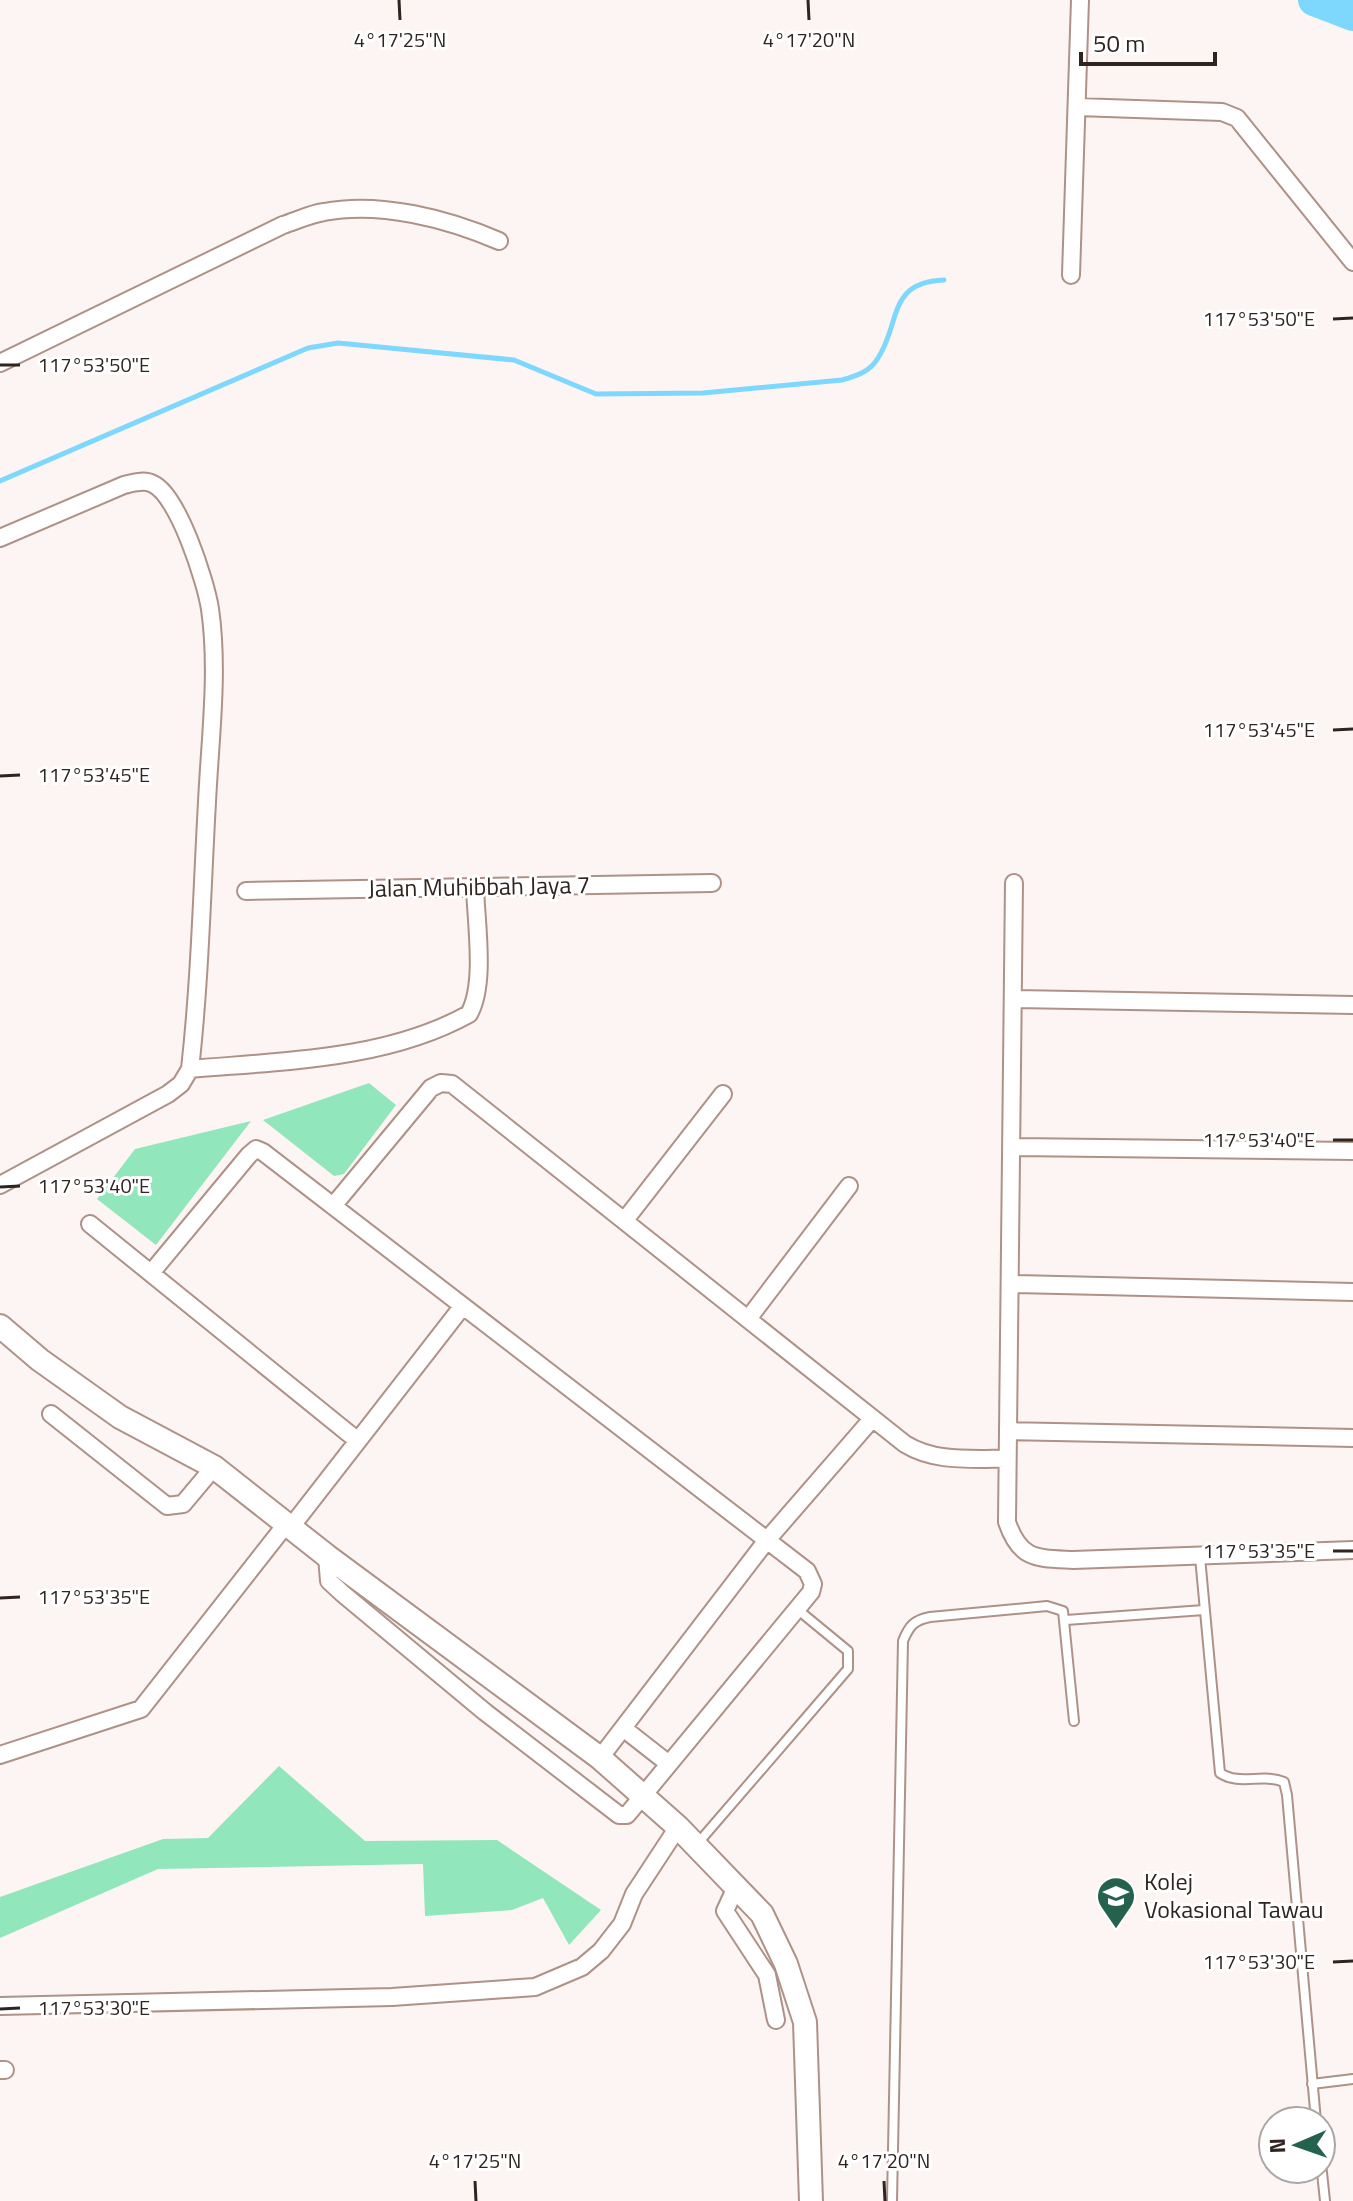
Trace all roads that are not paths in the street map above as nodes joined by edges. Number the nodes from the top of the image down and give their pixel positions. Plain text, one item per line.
1 (1080, 0) edge
2 (1078, 107) junction
3 (499, 241) dead end
4 (1353, 262) edge
5 (1071, 275) dead end
6 (0, 363) edge
7 (0, 538) edge
8 (712, 883) dead end
9 (1014, 883) dead end
10 (475, 887) junction
11 (246, 891) dead end
12 (1015, 999) junction
13 (1353, 1005) edge
14 (190, 1069) junction
15 (723, 1094) dead end
16 (1012, 1147) junction
17 (1353, 1151) edge
18 (0, 1185) edge
19 (849, 1186) dead end
20 (333, 1206) junction
21 (625, 1220) junction
22 (90, 1224) dead end
23 (151, 1273) junction
24 (1011, 1284) junction
25 (1353, 1292) edge
26 (462, 1307) junction
27 (748, 1319) junction
28 (0, 1326) edge
29 (51, 1414) dead end
30 (872, 1419) junction
31 (1009, 1431) junction
32 (1353, 1438) edge
33 (358, 1441) junction
34 (1007, 1459) junction
35 (214, 1467) junction
36 (289, 1525) junction
37 (767, 1540) junction
38 (1352, 1550) edge
39 (327, 1556) junction
40 (1200, 1557) junction
41 (1353, 1559) edge
42 (797, 1609) junction
43 (1204, 1610) junction
44 (1066, 1620) junction
45 (1074, 1721) dead end
46 (623, 1728) junction
47 (0, 1755) edge
48 (600, 1758) junction
49 (669, 1764) junction
50 (643, 1795) junction
51 (678, 1827) junction
52 (696, 1845) junction
53 (736, 1887) junction
54 (0, 2006) edge
55 (776, 2020) dead end
56 (1353, 2079) edge
57 (1312, 2084) junction
58 (1314, 2105) edge
59 (811, 2201) edge
60 (892, 2201) edge

1 - 2 street
2 - 4 street
2 - 5 street
3 - 6 street
7 - 14 street
8 - 10 street, Jalan Muhibbah Jaya 7
9 - 12 street
10 - 11 street, Jalan Muhibbah Jaya 7
10 - 14 street
12 - 13 street
12 - 16 street
14 - 18 street
15 - 21 street
16 - 17 street
16 - 24 street
19 - 27 street
20 - 21 street
20 - 23 street
20 - 26 street
21 - 27 street
22 - 23 street
23 - 33 street
24 - 25 street
24 - 31 street
26 - 33 street
26 - 37 street
27 - 30 street
28 - 35 street
29 - 35 street
30 - 34 street
30 - 37 street
31 - 32 street
31 - 34 street
33 - 36 street
34 - 40 street
35 - 36 street
36 - 39 street
36 - 47 street
37 - 42 street
37 - 46 street
38 - 40 street
38 - 41 street
39 - 48 street
39 - 50 street
40 - 43 lane
42 - 49 street
42 - 52 lane
43 - 44 lane
43 - 57 lane
44 - 45 lane
44 - 60 lane
46 - 48 street
46 - 49 street
48 - 50 street
49 - 50 street
50 - 51 street
51 - 52 street
51 - 54 street
52 - 53 street
53 - 55 street
53 - 59 street
56 - 57 lane
57 - 58 lane

